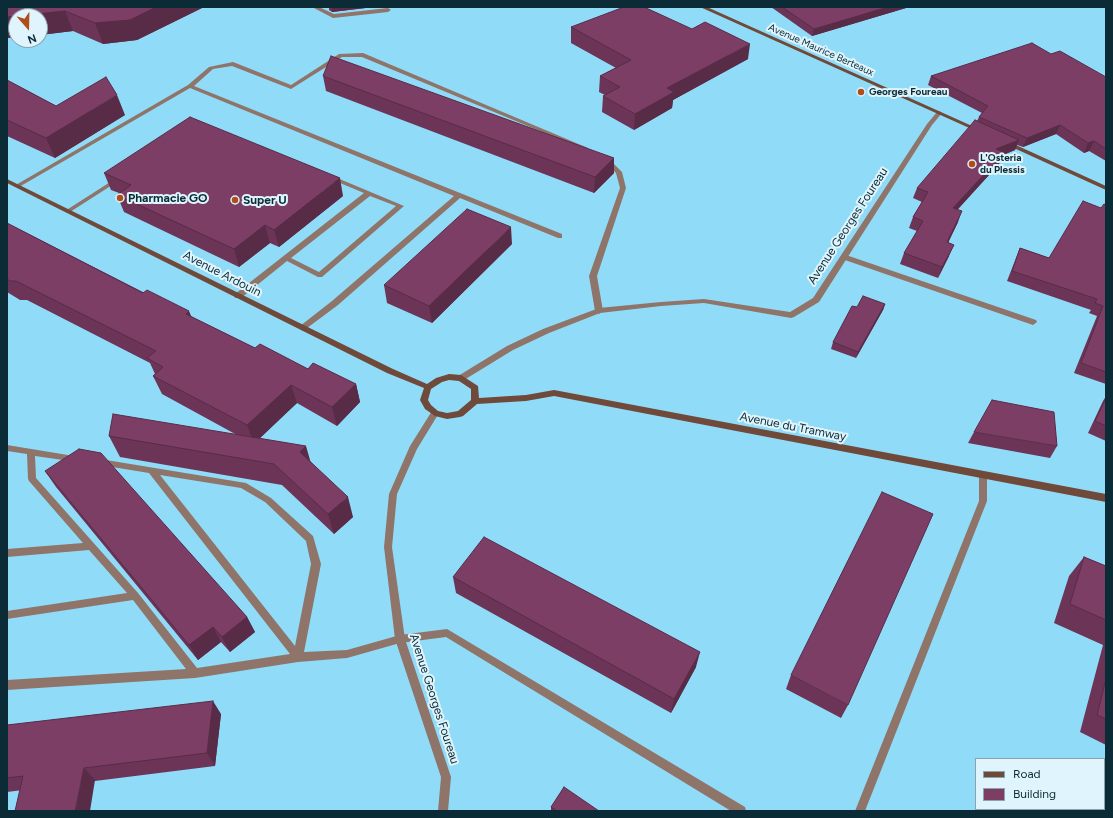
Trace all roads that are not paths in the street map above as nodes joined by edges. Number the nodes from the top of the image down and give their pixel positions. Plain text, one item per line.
1 (315, 7) edge
2 (703, 7) edge
3 (388, 10) dead end
4 (190, 86) junction
5 (939, 113) junction
6 (983, 132) edge
7 (997, 139) edge
8 (589, 150) edge
9 (603, 156) edge
10 (125, 174) edge
11 (326, 175) edge
12 (7, 181) edge
13 (17, 186) junction
14 (1106, 188) edge
15 (369, 193) junction
16 (459, 195) junction
17 (68, 211) junction
18 (560, 236) dead end
19 (844, 257) junction
20 (286, 258) junction
21 (238, 296) junction
22 (599, 311) junction
23 (1033, 322) dead end
24 (304, 328) junction
25 (460, 378) junction
26 (428, 387) junction
27 (475, 401) junction
28 (435, 413) junction
29 (7, 448) edge
30 (32, 452) junction
31 (151, 470) junction
32 (983, 475) junction
33 (1106, 498) edge
34 (90, 546) junction
35 (7, 553) edge
36 (134, 596) junction
37 (7, 615) edge
38 (400, 640) junction
39 (298, 657) junction
40 (195, 673) junction
41 (7, 685) edge
42 (443, 811) edge
43 (741, 811) edge
44 (860, 811) edge

1 - 3 street
2 - 5 street, Avenue Maurice Berteaux
4 - 8 street
4 - 13 street
4 - 16 street
5 - 6 street, Avenue Maurice Berteaux
5 - 19 street, Avenue Georges Foureau
7 - 14 street
9 - 22 street
10 - 17 street
11 - 15 street
12 - 13 street, Avenue Ardouin
13 - 17 street, Avenue Ardouin
15 - 20 street
15 - 20 street
16 - 18 street
16 - 24 street
17 - 21 street, Avenue Ardouin
19 - 22 street, Avenue Georges Foureau
19 - 23 street
20 - 21 street
21 - 24 street, Avenue Ardouin
22 - 25 street, Avenue Georges Foureau
24 - 26 street, Avenue Ardouin
25 - 26 street
25 - 27 street
26 - 28 street
27 - 28 street
27 - 32 street, Avenue du Tramway
28 - 38 street, Avenue Georges Foureau
29 - 30 street
30 - 31 street
30 - 34 street
31 - 39 street
31 - 39 street
32 - 33 street, Avenue du Tramway
32 - 44 street
34 - 35 street
34 - 36 street
36 - 37 street
36 - 40 street
38 - 39 street
38 - 42 street, Avenue Georges Foureau
38 - 43 street
39 - 40 street
40 - 41 street

